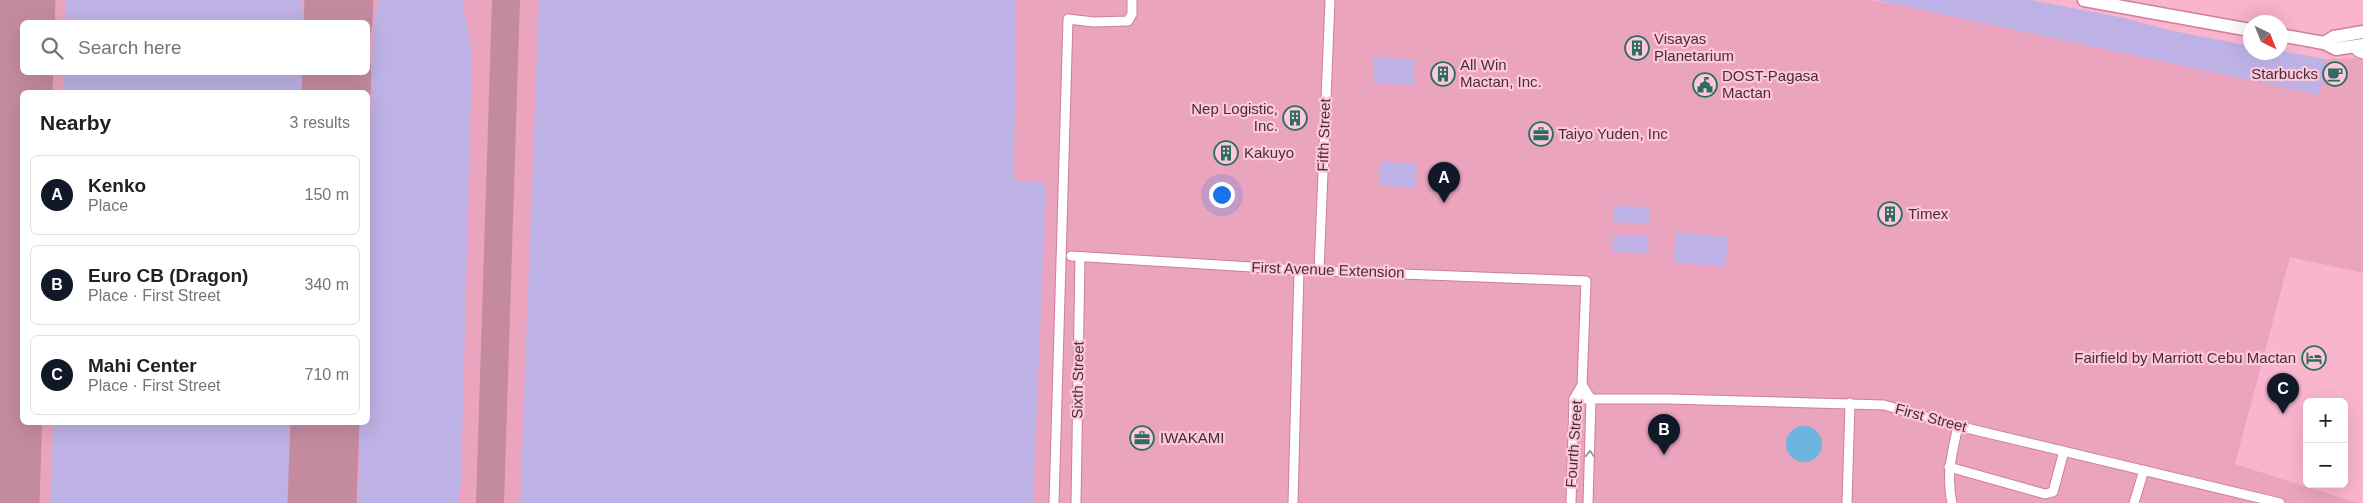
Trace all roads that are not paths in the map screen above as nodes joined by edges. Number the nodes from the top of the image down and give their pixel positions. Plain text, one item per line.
1 (1132, 0) edge
2 (1330, 0) edge
3 (2084, 0) edge
4 (2118, 3) edge
5 (2243, 29) edge
6 (2363, 32) edge
7 (2288, 36) edge
8 (2324, 43) junction
9 (2360, 48) edge
10 (1071, 256) dead end
11 (1080, 257) junction
12 (1299, 270) junction
13 (1319, 271) junction
14 (1586, 281) joint
15 (1582, 385) junction
16 (1574, 399) junction
17 (1591, 399) junction
18 (1850, 403) junction
19 (1574, 422) junction
20 (1591, 423) junction
21 (1958, 426) junction
22 (2064, 451) junction
23 (1949, 467) junction
24 (2144, 470) junction
25 (2257, 500) edge
26 (1571, 502) edge
27 (1588, 502) edge
28 (1054, 503) edge
29 (1076, 503) edge
30 (1292, 503) edge
31 (1847, 503) edge
32 (1952, 503) edge
33 (2134, 503) edge
34 (2280, 503) edge

1 - 28 street
2 - 13 street, Fifth Street
3 - 4 street
4 - 5 street
6 - 8 street
7 - 8 street
8 - 9 street
10 - 11 street, First Avenue Extension
11 - 12 street, First Avenue Extension
11 - 29 street, Sixth Street
12 - 13 street, First Avenue Extension
12 - 30 street
13 - 14 street, First Avenue Extension
14 - 15 street, Fourth Street
15 - 16 street, Fourth Street
15 - 17 street, Fourth Street
16 - 17 street, First Street
16 - 19 street, Fourth Street
17 - 18 street, First Street
17 - 20 street, Fourth Street
18 - 21 street, First Street
18 - 31 street
19 - 20 street
19 - 26 street, Fourth Street
27 -> 20 street, Fourth Street
21 - 22 street, First Street
21 - 23 street
22 - 23 street
22 - 24 street, First Street
23 - 32 street
24 - 25 street, First Street
24 - 33 street
25 - 34 street, First Street
26 - 27 street

